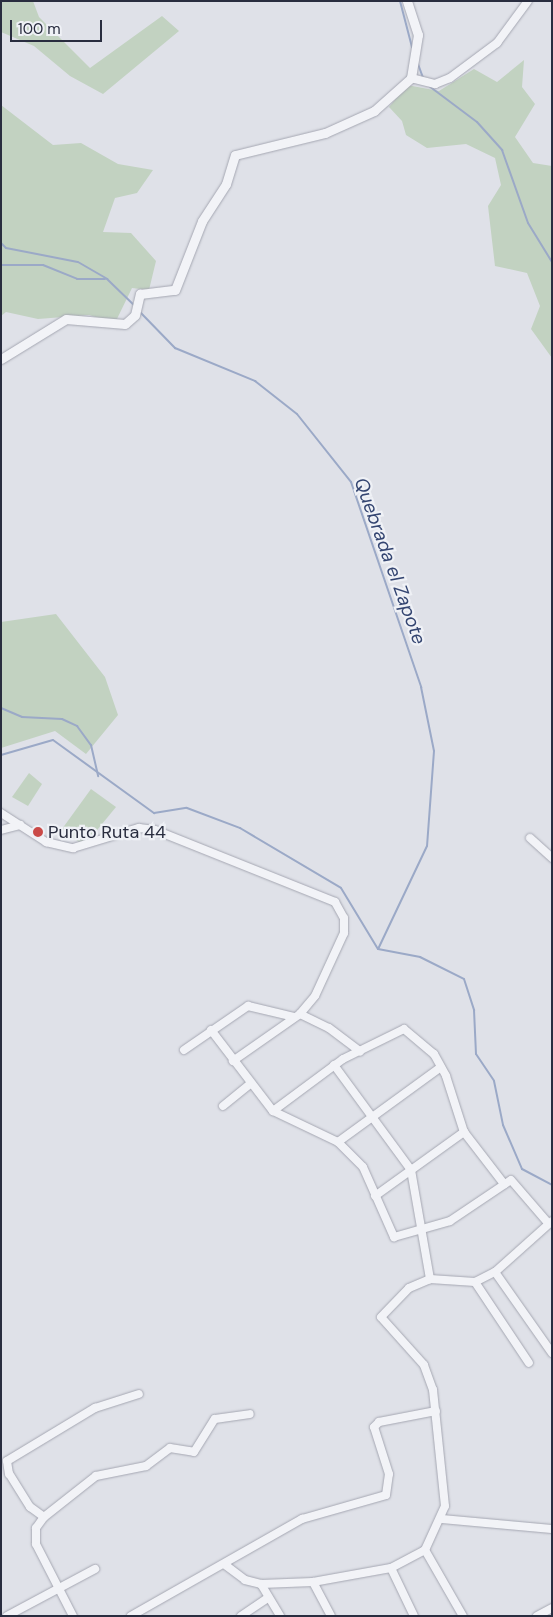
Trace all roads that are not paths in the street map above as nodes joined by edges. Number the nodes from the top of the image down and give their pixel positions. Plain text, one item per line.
1 (407, 1) edge
2 (528, 1) edge
3 (411, 78) junction
4 (1, 359) edge
5 (1, 813) edge
6 (20, 825) junction
7 (1, 830) edge
8 (530, 838) dead end
9 (552, 858) edge
10 (297, 1015) junction
11 (211, 1030) junction
12 (184, 1050) dead end
13 (360, 1051) junction
14 (343, 1059) junction
15 (233, 1062) junction
16 (334, 1065) junction
17 (441, 1067) junction
18 (341, 1075) junction
19 (250, 1084) junction
20 (223, 1106) dead end
21 (277, 1112) junction
22 (374, 1117) junction
23 (464, 1132) junction
24 (338, 1142) junction
25 (411, 1170) junction
26 (504, 1184) junction
27 (375, 1196) junction
28 (550, 1222) edge
29 (423, 1229) junction
30 (495, 1272) junction
31 (430, 1279) junction
32 (475, 1282) junction
33 (552, 1353) edge
34 (529, 1363) dead end
35 (139, 1394) dead end
36 (436, 1412) junction
37 (250, 1414) dead end
38 (44, 1517) junction
39 (442, 1519) junction
40 (552, 1528) edge
41 (425, 1550) junction
42 (224, 1564) junction
43 (391, 1568) junction
44 (95, 1569) dead end
45 (313, 1582) junction
46 (261, 1584) junction
47 (59, 1589) junction
48 (268, 1598) junction
49 (552, 1608) edge
50 (7, 1616) edge
51 (73, 1616) edge
52 (132, 1616) edge
53 (241, 1616) edge
54 (280, 1616) edge
55 (331, 1616) edge
56 (414, 1616) edge
57 (463, 1616) edge
58 (537, 1616) edge

1 - 3 street
2 - 3 street
3 - 4 street
5 - 6 street
6 - 7 street
6 - 10 street
8 - 9 street
10 - 11 street
10 - 13 street
10 - 15 street
11 - 12 street
11 - 15 street
13 - 14 street
13 - 17 street
14 - 16 street
14 - 18 street
15 - 19 street
16 - 18 street
16 - 21 street
17 - 22 street
17 - 23 street
18 - 22 street
19 - 20 street
19 - 21 street
21 - 24 street
22 - 24 street
22 - 25 street
23 - 25 street
23 - 26 street
24 - 27 street
25 - 27 street
25 - 29 street
26 - 28 street
26 - 29 street
27 - 29 street
28 - 30 street
29 - 31 street
30 - 32 street
30 - 33 street
31 - 32 street
31 - 36 street
32 - 34 street
35 - 38 street
36 - 39 street
36 - 42 street
37 - 38 street
38 - 47 street
39 - 40 street
39 - 41 street
41 - 43 street
41 - 57 street
42 - 46 street
42 - 52 street
43 - 45 street
43 - 56 street
44 - 47 street
45 - 46 street
45 - 55 street
46 - 48 street
47 - 50 street
47 - 51 street
48 - 53 street
48 - 54 street
49 - 58 street

